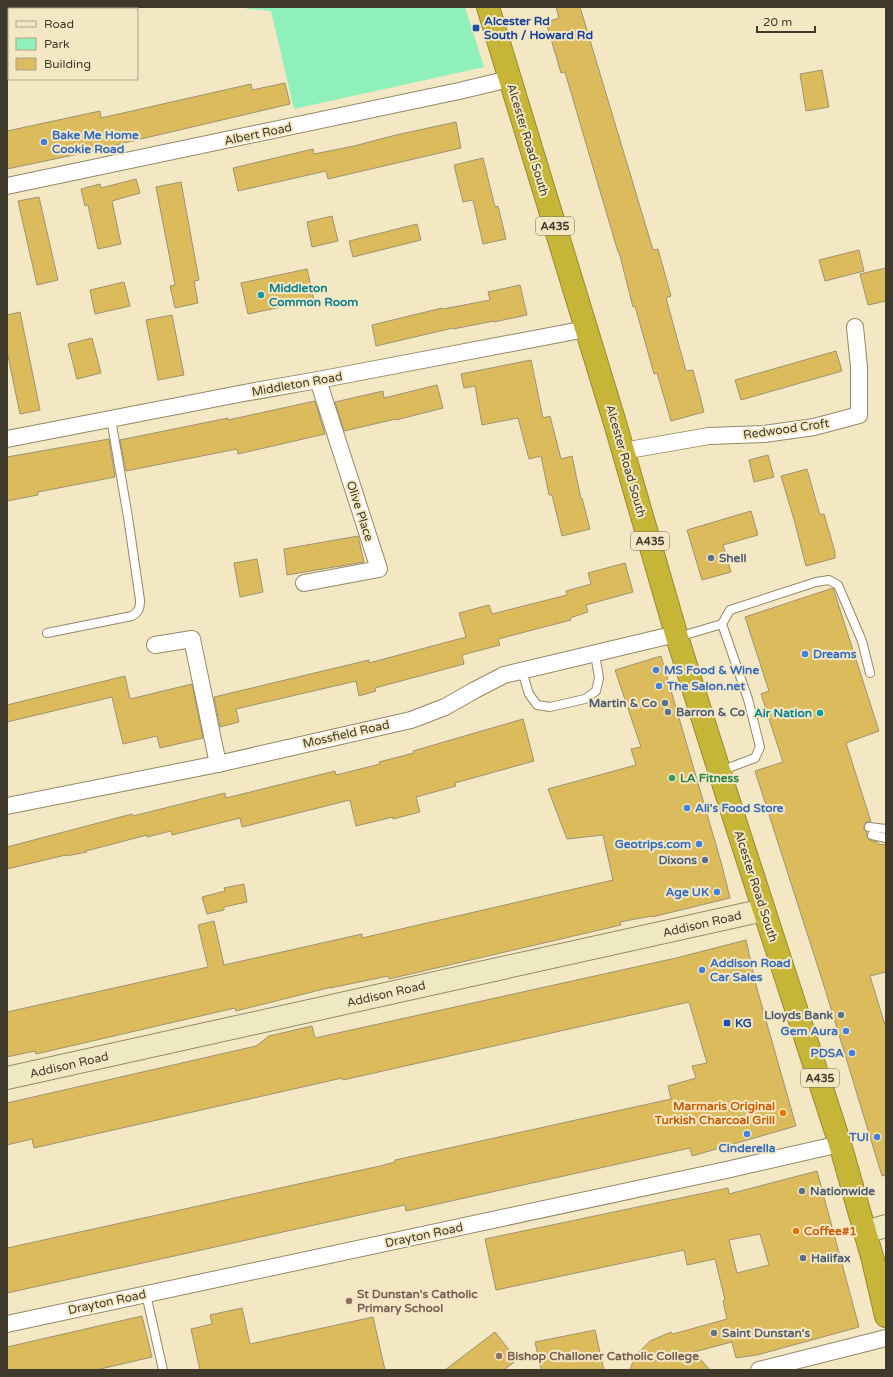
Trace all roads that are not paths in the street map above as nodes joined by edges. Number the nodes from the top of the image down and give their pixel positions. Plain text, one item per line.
1 (488, 7) edge
2 (509, 79) junction
3 (7, 186) edge
4 (855, 327) dead end
5 (586, 329) junction
6 (318, 380) junction
7 (111, 419) junction
8 (7, 439) edge
9 (624, 451) junction
10 (304, 584) dead end
11 (722, 624) junction
12 (47, 633) dead end
13 (677, 636) junction
14 (155, 645) dead end
15 (595, 654) junction
16 (522, 671) junction
17 (870, 673) dead end
18 (218, 764) junction
19 (720, 772) junction
20 (7, 806) edge
21 (869, 827) dead end
22 (886, 829) edge
23 (872, 835) dead end
24 (886, 838) edge
25 (764, 910) junction
26 (7, 1078) edge
27 (840, 1144) junction
28 (886, 1226) edge
29 (865, 1232) junction
30 (146, 1294) junction
31 (886, 1316) edge
32 (7, 1324) edge
33 (886, 1338) edge
34 (163, 1370) edge
35 (758, 1370) edge

1 - 2 highway, Alcester Road South / A435
2 - 3 street, Albert Road
2 - 5 highway, Alcester Road South / A435
4 - 9 street, Redwood Croft
5 - 6 street, Middleton Road
5 - 9 highway, Alcester Road South / A435
6 - 7 street, Middleton Road
6 - 10 street, Olive Place
7 - 8 street, Middleton Road
7 - 12 lane
9 - 13 highway, Alcester Road South / A435
11 - 13 lane
11 - 17 lane
11 - 19 lane
13 - 15 street, Mossfield Road
13 - 19 highway, Alcester Road South / A435
14 - 18 street
15 - 16 street, Mossfield Road
15 - 16 lane
16 - 18 street, Mossfield Road
18 - 20 street, Mossfield Road
19 - 25 highway, Alcester Road South / A435
21 - 22 lane
23 - 24 lane
25 - 26 main road, Addison Road
25 - 27 highway, Alcester Road South / A435
27 - 29 highway, A435
27 - 30 street, Drayton Road
28 - 29 main road
29 - 31 highway, A435
30 - 32 street, Drayton Road
30 - 34 lane
33 - 35 street

